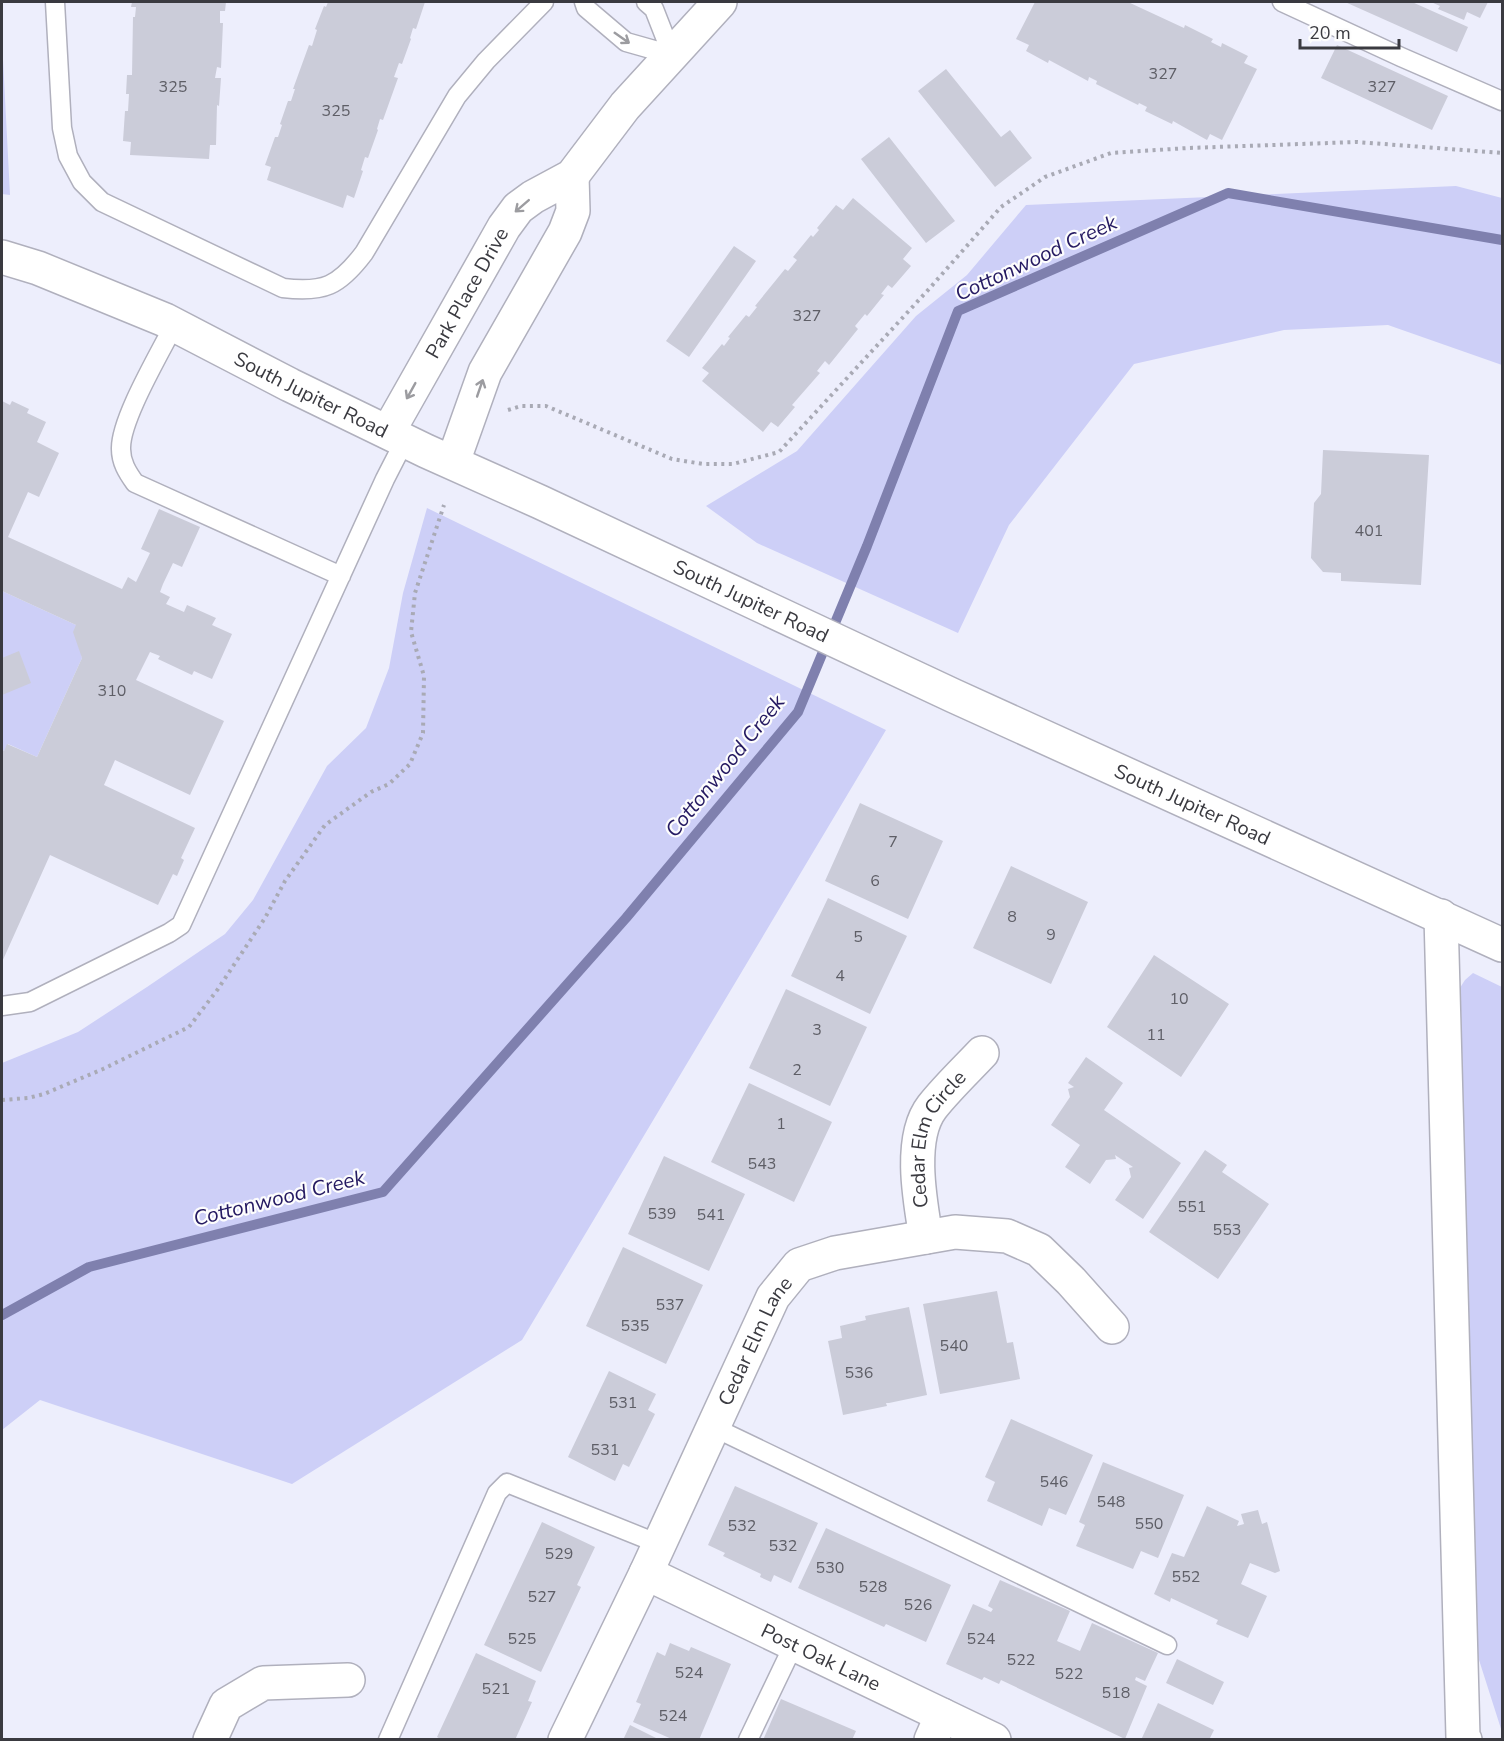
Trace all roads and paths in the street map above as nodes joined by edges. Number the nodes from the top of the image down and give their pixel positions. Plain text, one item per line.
1 (55, 2) edge
2 (544, 2) edge
3 (584, 2) edge
4 (646, 2) edge
5 (720, 2) edge
6 (1282, 2) edge
7 (672, 55) junction
8 (1503, 101) edge
9 (1503, 153) edge
10 (572, 176) junction
11 (2, 257) edge
12 (174, 324) junction
13 (507, 410) dead end
14 (397, 436) junction
15 (453, 462) junction
16 (444, 505) dead end
17 (340, 576) junction
18 (1441, 916) junction
19 (1503, 945) edge
20 (2, 1006) edge
21 (982, 1053) dead end
22 (2, 1100) edge
23 (926, 1237) junction
24 (1112, 1327) dead end
25 (713, 1427) junction
26 (653, 1559) junction
27 (794, 1644) junction
28 (1167, 1646) dead end
29 (348, 1680) dead end
30 (936, 1727) edge
31 (210, 1740) edge
32 (387, 1740) edge
33 (565, 1740) edge
34 (748, 1740) edge
35 (994, 1740) edge
36 (1465, 1740) edge

1 - 2 lane
3 -> 7 lane
4 - 7 lane
5 - 7 street, Park Place Drive
6 - 8 lane
7 - 10 street, Park Place Drive
9 - 13 path
10 -> 14 street, Park Place Drive
15 -> 10 street
11 - 12 street, South Jupiter Road
12 - 14 street, South Jupiter Road
12 - 17 lane
14 - 15 street, South Jupiter Road
14 - 17 lane
15 - 18 street, South Jupiter Road
16 - 22 path
17 - 20 lane
18 - 19 street, South Jupiter Road
18 - 36 street
21 - 23 street, Cedar Elm Circle
23 - 24 street, Cedar Elm Lane
23 - 25 street, Cedar Elm Lane
25 - 26 street, Cedar Elm Lane
25 - 28 lane
26 - 27 street, Post Oak Lane
26 - 32 lane
26 - 33 street, Cedar Elm Lane
27 - 30 street, Post Oak Lane
27 - 34 lane
29 - 31 street
30 - 35 street, Post Oak Lane

